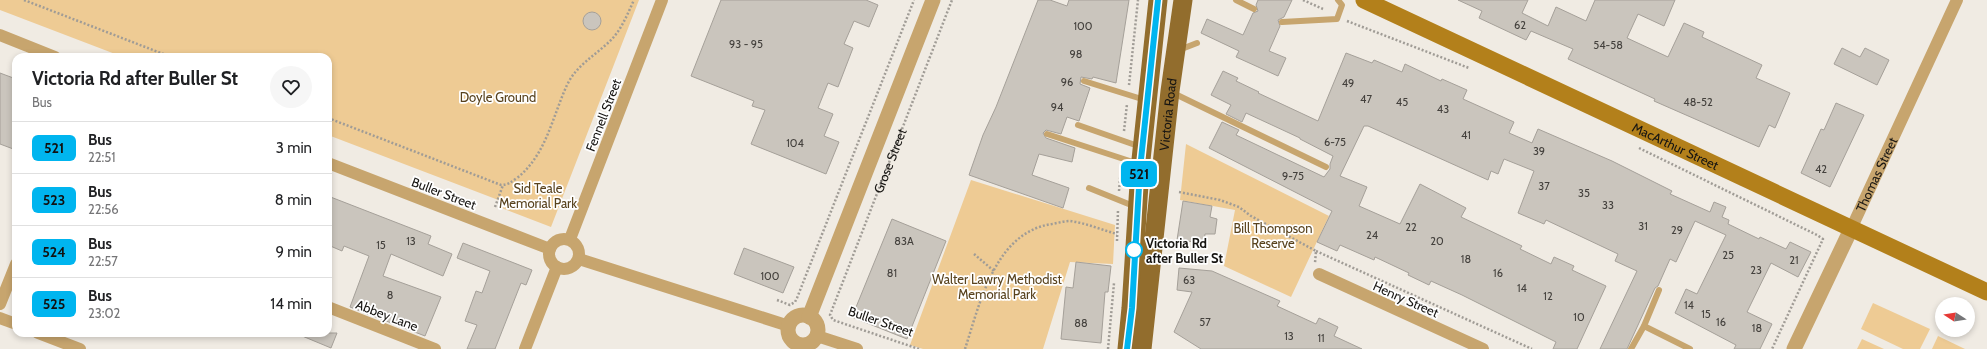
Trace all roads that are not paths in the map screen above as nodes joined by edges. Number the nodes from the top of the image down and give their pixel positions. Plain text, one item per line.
1 (662, 0) edge
2 (933, 0) edge
3 (1158, 0) edge
4 (1183, 0) edge
5 (1236, 0) edge
6 (1338, 0) edge
7 (1364, 0) edge
8 (1957, 0) edge
9 (1254, 9) dead end
10 (1282, 22) dead end
11 (0, 36) edge
12 (1197, 43) dead end
13 (1176, 52) junction
14 (45, 53) edge
15 (1084, 81) dead end
16 (1170, 91) junction
17 (1147, 101) junction
18 (1078, 126) dead end
19 (1047, 134) dead end
20 (1141, 156) junction
21 (332, 165) edge
22 (1326, 167) dead end
23 (1089, 188) dead end
24 (1137, 207) junction
25 (1852, 227) junction
26 (570, 239) junction
27 (550, 249) junction
28 (579, 259) junction
29 (557, 268) junction
30 (12, 274) edge
31 (1319, 274) road end
32 (1659, 290) dead end
33 (1987, 292) edge
34 (0, 304) edge
35 (332, 310) edge
36 (810, 317) junction
37 (0, 318) edge
38 (12, 322) edge
39 (789, 326) junction
40 (1644, 326) junction
41 (817, 336) junction
42 (48, 337) edge
43 (798, 347) edge
44 (80, 349) edge
45 (435, 349) edge
46 (525, 349) edge
47 (857, 349) edge
48 (1127, 349) edge
49 (1142, 349) edge
50 (1483, 349) edge
51 (1631, 349) edge
52 (1690, 349) edge
53 (1794, 349) edge

1 - 26 street, Fennell Street
2 - 36 street, Grose Street
3 - 17 main road, Victoria Road
4 - 13 main road, Victoria Road
5 - 9 lane
6 - 10 lane
7 - 25 main road, MacArthur Street
8 - 25 street, Thomas Street
11 - 14 street
12 - 13 lane
13 - 16 main road, Victoria Road
15 - 17 lane
16 - 22 lane
16 - 49 main road, Victoria Road
17 - 20 main road, Victoria Road
18 - 20 lane
19 - 20 lane
20 - 24 main road, Victoria Road
21 - 27 street, Buller Street
23 - 24 lane
24 - 48 main road, Victoria Road
25 - 33 main road, MacArthur Street
25 - 53 street, Thomas Street
26 - 27 street
26 - 28 street
27 - 29 street
28 - 29 street
28 - 39 street
29 - 46 street
30 - 34 street
31 - 50 street, Henry Street
32 - 40 lane
35 - 45 street, Abbey Lane
36 - 39 street
36 - 41 street
37 - 38 street
39 - 43 street
40 - 51 lane
40 - 52 lane
41 - 43 street
41 - 47 street
42 - 44 street

